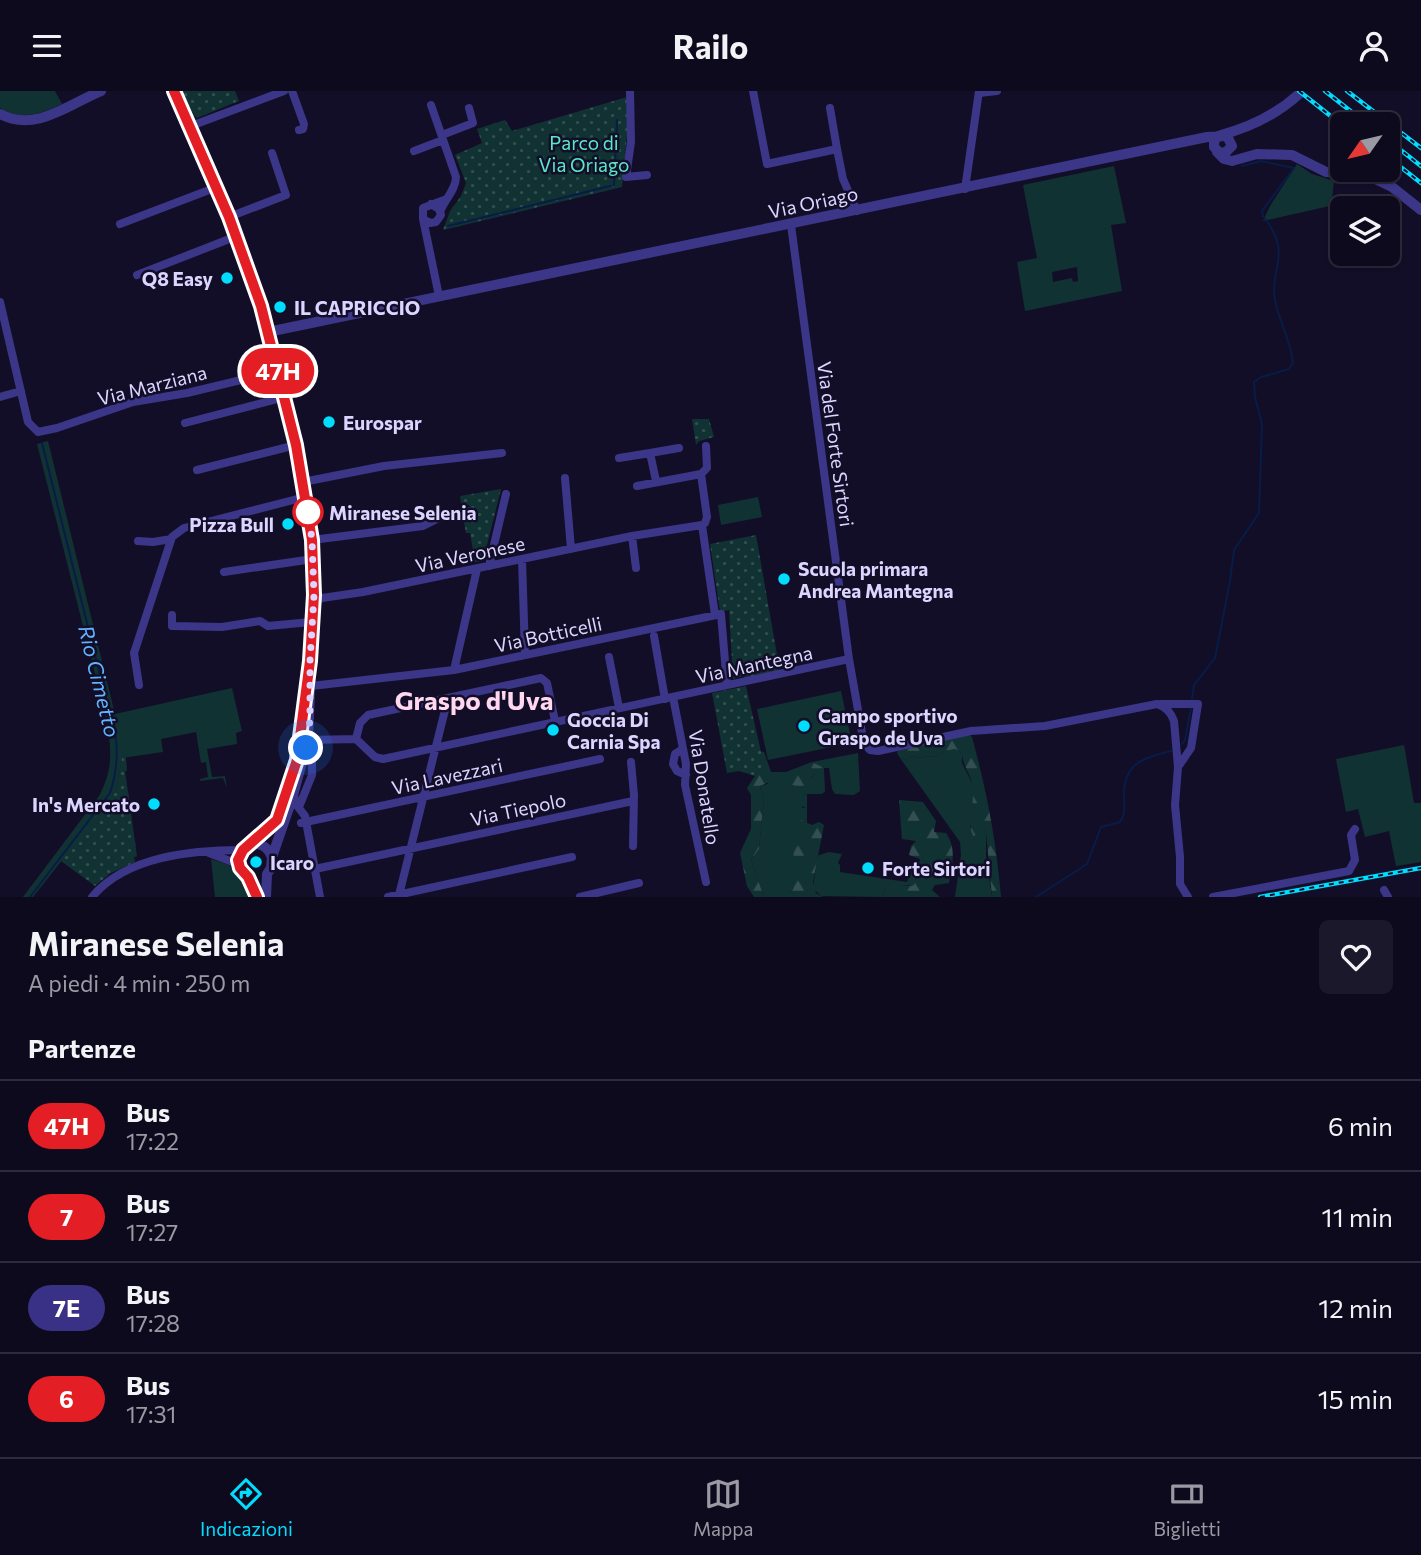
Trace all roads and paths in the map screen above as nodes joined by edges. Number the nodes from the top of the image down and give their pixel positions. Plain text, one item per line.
1 (101, 91) edge
2 (284, 91) edge
3 (292, 91) edge
4 (630, 91) edge
5 (753, 91) edge
6 (997, 91) edge
7 (979, 92) edge
8 (175, 93) edge
9 (1299, 94) dead end
10 (431, 105) dead end
11 (469, 108) dead end
12 (830, 108) dead end
13 (0, 114) edge
14 (191, 126) junction
15 (299, 131) dead end
16 (442, 138) junction
17 (1225, 138) junction
18 (1195, 141) junction
19 (837, 149) junction
20 (1216, 149) junction
21 (414, 151) dead end
22 (272, 153) dead end
23 (1248, 155) junction
24 (647, 175) dead end
25 (217, 187) junction
26 (965, 189) junction
27 (444, 200) junction
28 (431, 204) junction
29 (1421, 210) edge
30 (857, 211) junction
31 (440, 212) junction
32 (229, 217) junction
33 (423, 219) junction
34 (436, 222) junction
35 (120, 224) dead end
36 (791, 225) junction
37 (237, 236) junction
38 (428, 244) junction
39 (137, 275) dead end
40 (439, 296) junction
41 (0, 302) edge
42 (268, 332) junction
43 (278, 371) junction
44 (21, 391) junction
45 (0, 397) edge
46 (285, 397) junction
47 (185, 423) dead end
48 (296, 445) junction
49 (705, 446) dead end
50 (679, 448) dead end
51 (502, 453) dead end
52 (650, 453) junction
53 (619, 458) dead end
54 (197, 470) dead end
55 (701, 474) junction
56 (565, 478) dead end
57 (656, 481) junction
58 (303, 482) junction
59 (637, 486) dead end
60 (506, 494) dead end
61 (305, 497) junction
62 (468, 511) dead end
63 (702, 525) junction
64 (632, 536) junction
65 (171, 539) junction
66 (312, 540) junction
67 (138, 541) dead end
68 (571, 549) junction
69 (313, 559) junction
70 (522, 559) junction
71 (489, 566) junction
72 (636, 568) dead end
73 (477, 569) junction
74 (224, 572) dead end
75 (313, 601) junction
76 (172, 615) dead end
77 (715, 615) junction
78 (311, 622) junction
79 (653, 636) dead end
80 (525, 654) junction
81 (609, 657) dead end
82 (849, 659) junction
83 (310, 661) junction
84 (454, 670) junction
85 (139, 685) dead end
86 (727, 685) junction
87 (311, 686) junction
88 (448, 698) junction
89 (669, 698) junction
90 (1157, 704) junction
91 (619, 708) junction
92 (304, 719) junction
93 (555, 721) junction
94 (356, 739) junction
95 (308, 740) junction
96 (435, 748) junction
97 (301, 758) junction
98 (600, 759) dead end
99 (631, 762) dead end
100 (1178, 767) junction
101 (423, 798) junction
102 (633, 801) junction
103 (297, 809) junction
104 (305, 824) junction
105 (269, 829) junction
106 (281, 829) junction
107 (1355, 829) dead end
108 (633, 846) dead end
109 (246, 847) junction
110 (410, 848) junction
111 (203, 852) junction
112 (272, 857) junction
113 (572, 857) dead end
114 (239, 864) junction
115 (315, 869) junction
116 (267, 874) junction
117 (248, 877) junction
118 (706, 882) dead end
119 (639, 883) dead end
120 (399, 895) junction
121 (92, 897) edge
122 (257, 897) edge
123 (266, 897) edge
124 (320, 897) edge
125 (388, 897) edge
126 (580, 897) edge
127 (1188, 897) edge
128 (1213, 897) edge

1 - 13 street
2 - 14 street
3 - 15 street
4 - 24 street
5 - 19 street
6 - 7 street
7 - 26 street
8 - 14 street
9 - 17 street
10 - 16 street
11 - 16 street
12 - 19 street
14 - 25 street
16 - 21 street
16 - 27 street
17 - 18 street, Via Oriago
17 - 20 street
17 - 20 street
17 - 23 street
18 - 20 street, Via Oriago
18 - 26 street, Via Oriago
19 - 30 street
20 - 23 street, Via Oriago
22 - 32 street
23 - 29 street
25 - 32 street
25 - 35 street
26 - 30 street, Via Oriago
27 - 28 street
27 - 31 street
28 - 31 street
28 - 33 street
30 - 36 street, Via Oriago
31 - 34 street
32 - 37 street
33 - 34 street
33 - 38 street
34 - 38 street
36 - 40 street, Via Oriago
36 - 82 street, Via del Forte Sirtori
37 - 39 street
37 - 42 street
38 - 40 street
40 - 42 street, Via Oriago
41 - 44 street, Via Marziana
42 - 43 street
43 - 44 street, Via Marziana
43 - 46 street
44 - 45 street
46 - 47 street
46 - 48 street
48 - 54 street
48 - 58 street
49 - 55 street
50 - 52 street
51 - 58 street
52 - 53 street
52 - 57 street
55 - 57 street
55 - 63 street
56 - 68 street
57 - 59 street
58 - 61 street
60 - 71 street
61 - 65 street
61 - 66 street
62 - 66 street
63 - 64 street, Via Veronese
63 - 77 street
64 - 68 street, Via Veronese
64 - 72 street
65 - 67 street
65 - 85 street
66 - 69 street
68 - 70 street, Via Veronese
69 - 74 street
69 - 75 street
70 - 71 street, Via Veronese
70 - 80 street
71 - 73 street, Via Veronese
73 - 75 street, Via Veronese
73 - 84 street
75 - 78 street
76 - 78 street
77 - 80 street, Via Botticelli
77 - 86 street
78 - 83 street
79 - 89 street
80 - 84 street, Via Botticelli
81 - 91 street
82 - 86 street, Via Mantegna
82 - 90 street, Via del Forte Sirtori
83 - 87 street
83 - 92 street
84 - 87 street, Via Botticelli
86 - 89 street, Via Mantegna
87 - 95 street
88 - 93 street
88 - 94 street
88 - 96 street
89 - 91 street, Via Mantegna
89 - 118 street, Via Donatello
90 - 100 street, Via del Forte Sirtori
90 - 100 street, Via del Forte Sirtori
91 - 93 street, Via Mantegna
92 - 95 street
92 - 97 street
93 - 96 street, Via Mantegna
94 - 95 street
94 - 96 street, Via Mantegna
95 - 97 street
96 - 101 street
97 - 103 street
97 - 103 street
97 - 105 street
98 - 101 street, Via Lavezzari
99 - 102 street
100 - 127 street, Via del Forte Sirtori
101 - 104 street, Via Lavezzari
101 - 110 street
102 - 108 street
102 - 110 street, Via Tiepolo
103 - 104 street
103 - 105 street
103 - 106 street
104 - 106 street, Via Lavezzari
104 - 115 street
105 - 109 street
106 - 112 street
107 - 128 street
109 - 111 street
109 - 112 street
109 - 114 street
110 - 115 street, Via Tiepolo
110 - 120 street
111 - 114 street
111 - 121 street
112 - 116 street
113 - 120 street
114 - 117 street
115 - 124 street
116 - 117 street
116 - 123 street
117 - 122 street
119 - 126 street
120 - 125 street

